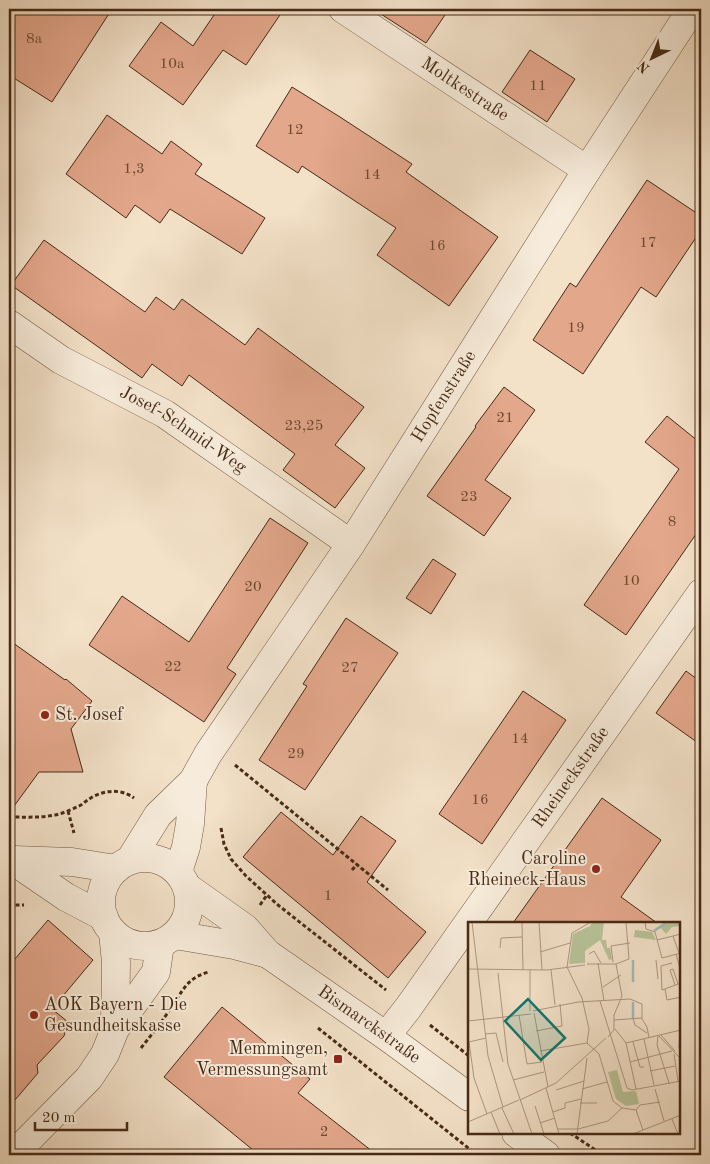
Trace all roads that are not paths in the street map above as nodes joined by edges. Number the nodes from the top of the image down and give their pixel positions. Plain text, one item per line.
1 (343, 9) edge
2 (692, 9) edge
3 (587, 170) junction
4 (9, 324) edge
5 (351, 544) junction
6 (701, 593) edge
7 (193, 781) junction
8 (11, 859) edge
9 (123, 865) junction
10 (182, 880) junction
11 (469, 922) edge
12 (468, 923) edge
13 (108, 924) junction
14 (168, 939) junction
15 (268, 954) junction
16 (115, 1029) junction
17 (386, 1036) junction
18 (468, 1096) edge
19 (517, 1134) edge
20 (14, 1155) edge
21 (546, 1155) edge

1 - 3 street, Moltkestraße
2 - 3 street, Hopfenstraße
3 - 5 street, Hopfenstraße
4 - 5 street, Josef-Schmid-Weg
5 - 7 street, Hopfenstraße
6 - 11 street, Rheineckstraße
7 - 9 street, Hopfenstraße
7 - 10 street, Hopfenstraße
8 - 9 street, Bismarckstraße
8 - 13 street, Bismarckstraße
9 - 10 street, Bismarckstraße
9 - 13 street
10 - 14 street
10 - 15 street, Bismarckstraße
12 - 17 street, Rheineckstraße
13 - 14 street, Bismarckstraße
13 - 16 street
14 - 15 street, Bismarckstraße
14 - 16 street
15 - 17 street, Bismarckstraße
16 - 20 street
17 - 18 street, Bismarckstraße
19 - 21 street

